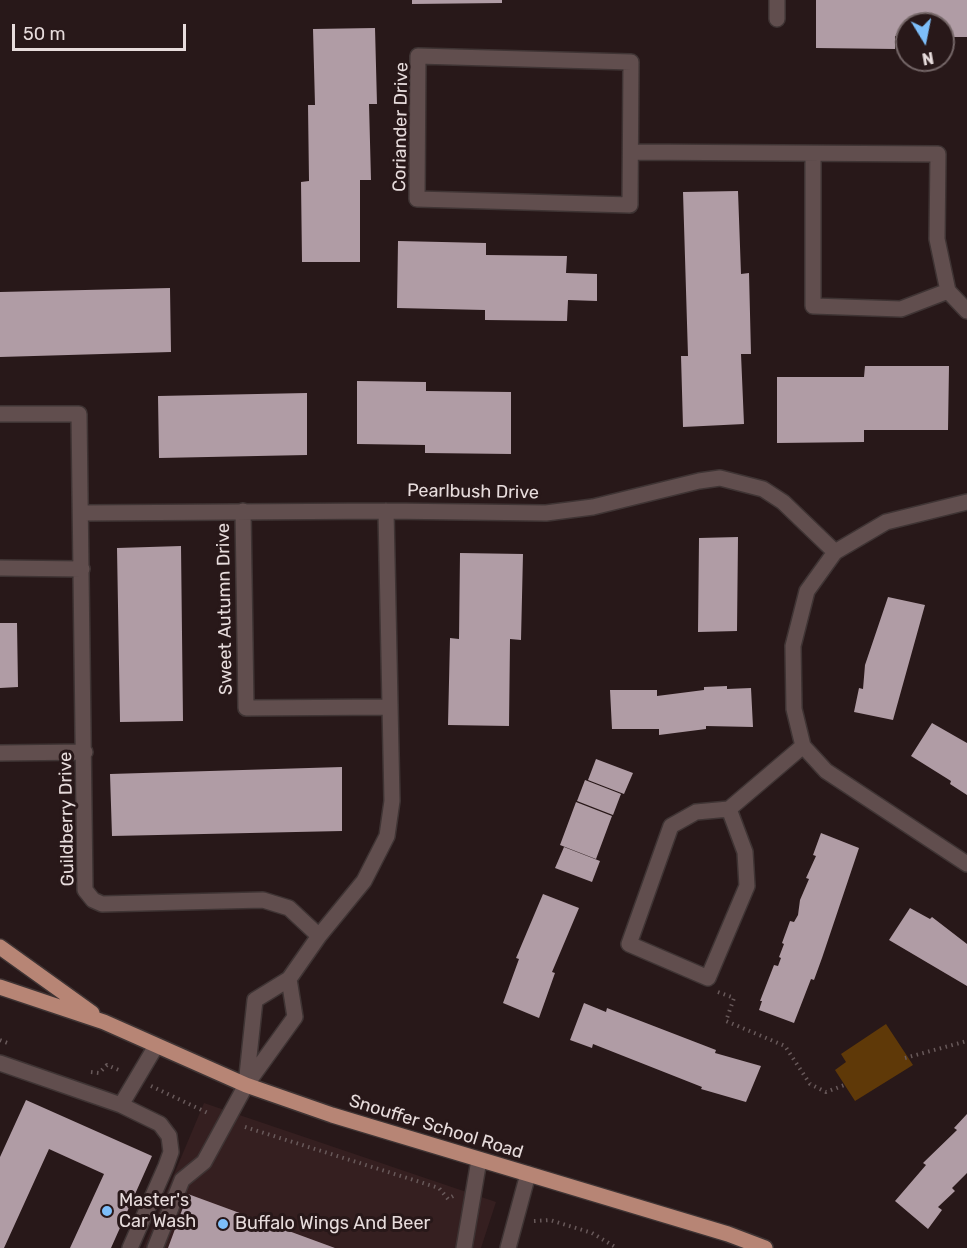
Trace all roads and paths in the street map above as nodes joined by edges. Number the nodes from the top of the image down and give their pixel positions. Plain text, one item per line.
1 (777, 0) edge
2 (777, 19) dead end
3 (631, 152) junction
4 (813, 154) junction
5 (948, 291) junction
6 (967, 311) edge
7 (0, 414) edge
8 (967, 502) edge
9 (243, 511) junction
10 (386, 511) junction
11 (81, 513) junction
12 (835, 552) junction
13 (0, 568) edge
14 (82, 569) junction
15 (388, 707) junction
16 (803, 746) junction
17 (86, 752) junction
18 (0, 753) edge
19 (729, 809) junction
20 (967, 864) edge
21 (319, 936) junction
22 (0, 947) edge
23 (708, 978) junction
24 (289, 979) junction
25 (0, 987) edge
26 (104, 1022) junction
27 (0, 1040) edge
28 (967, 1041) edge
29 (15, 1046) dead end
30 (156, 1047) junction
31 (905, 1058) dead end
32 (0, 1063) edge
33 (81, 1071) dead end
34 (128, 1073) dead end
35 (847, 1084) dead end
36 (246, 1085) junction
37 (150, 1086) dead end
38 (121, 1105) junction
39 (205, 1112) dead end
40 (244, 1127) dead end
41 (479, 1160) junction
42 (528, 1174) junction
43 (454, 1195) dead end
44 (533, 1220) dead end
45 (130, 1248) edge
46 (155, 1248) edge
47 (464, 1248) edge
48 (508, 1248) edge
49 (617, 1248) edge
50 (765, 1248) edge

1 - 2 street
3 - 3 street, Coriander Drive
3 - 4 street
4 - 5 street
4 - 5 street
5 - 6 street
7 - 11 street, Guildberry Drive
8 - 12 street
9 - 10 street, Pearlbush Drive
9 - 11 street, Pearlbush Drive
9 - 15 street, Sweet Autumn Drive
10 - 12 street, Pearlbush Drive
10 - 15 street
11 - 14 street, Guildberry Drive
12 - 16 street
13 - 14 street
14 - 17 street, Guildberry Drive
15 - 21 street
16 - 19 street
16 - 20 street
17 - 18 street
17 - 21 street, Guildberry Drive
19 - 23 street
19 - 23 street
21 - 24 street
22 - 26 main road, Snouffer School Road
23 - 35 path
24 - 36 street
24 - 36 street
25 - 26 main road, Snouffer School Road
26 - 30 main road, Snouffer School Road
27 - 29 path
28 - 31 path
30 - 36 main road, Snouffer School Road
30 - 38 street
32 - 38 street
33 - 34 path
36 - 41 main road, Snouffer School Road
36 - 46 street
37 - 39 path
38 - 45 street
40 - 43 path
41 - 42 main road, Snouffer School Road
41 - 47 street
42 - 48 street
42 - 50 main road, Snouffer School Road
44 - 49 path

